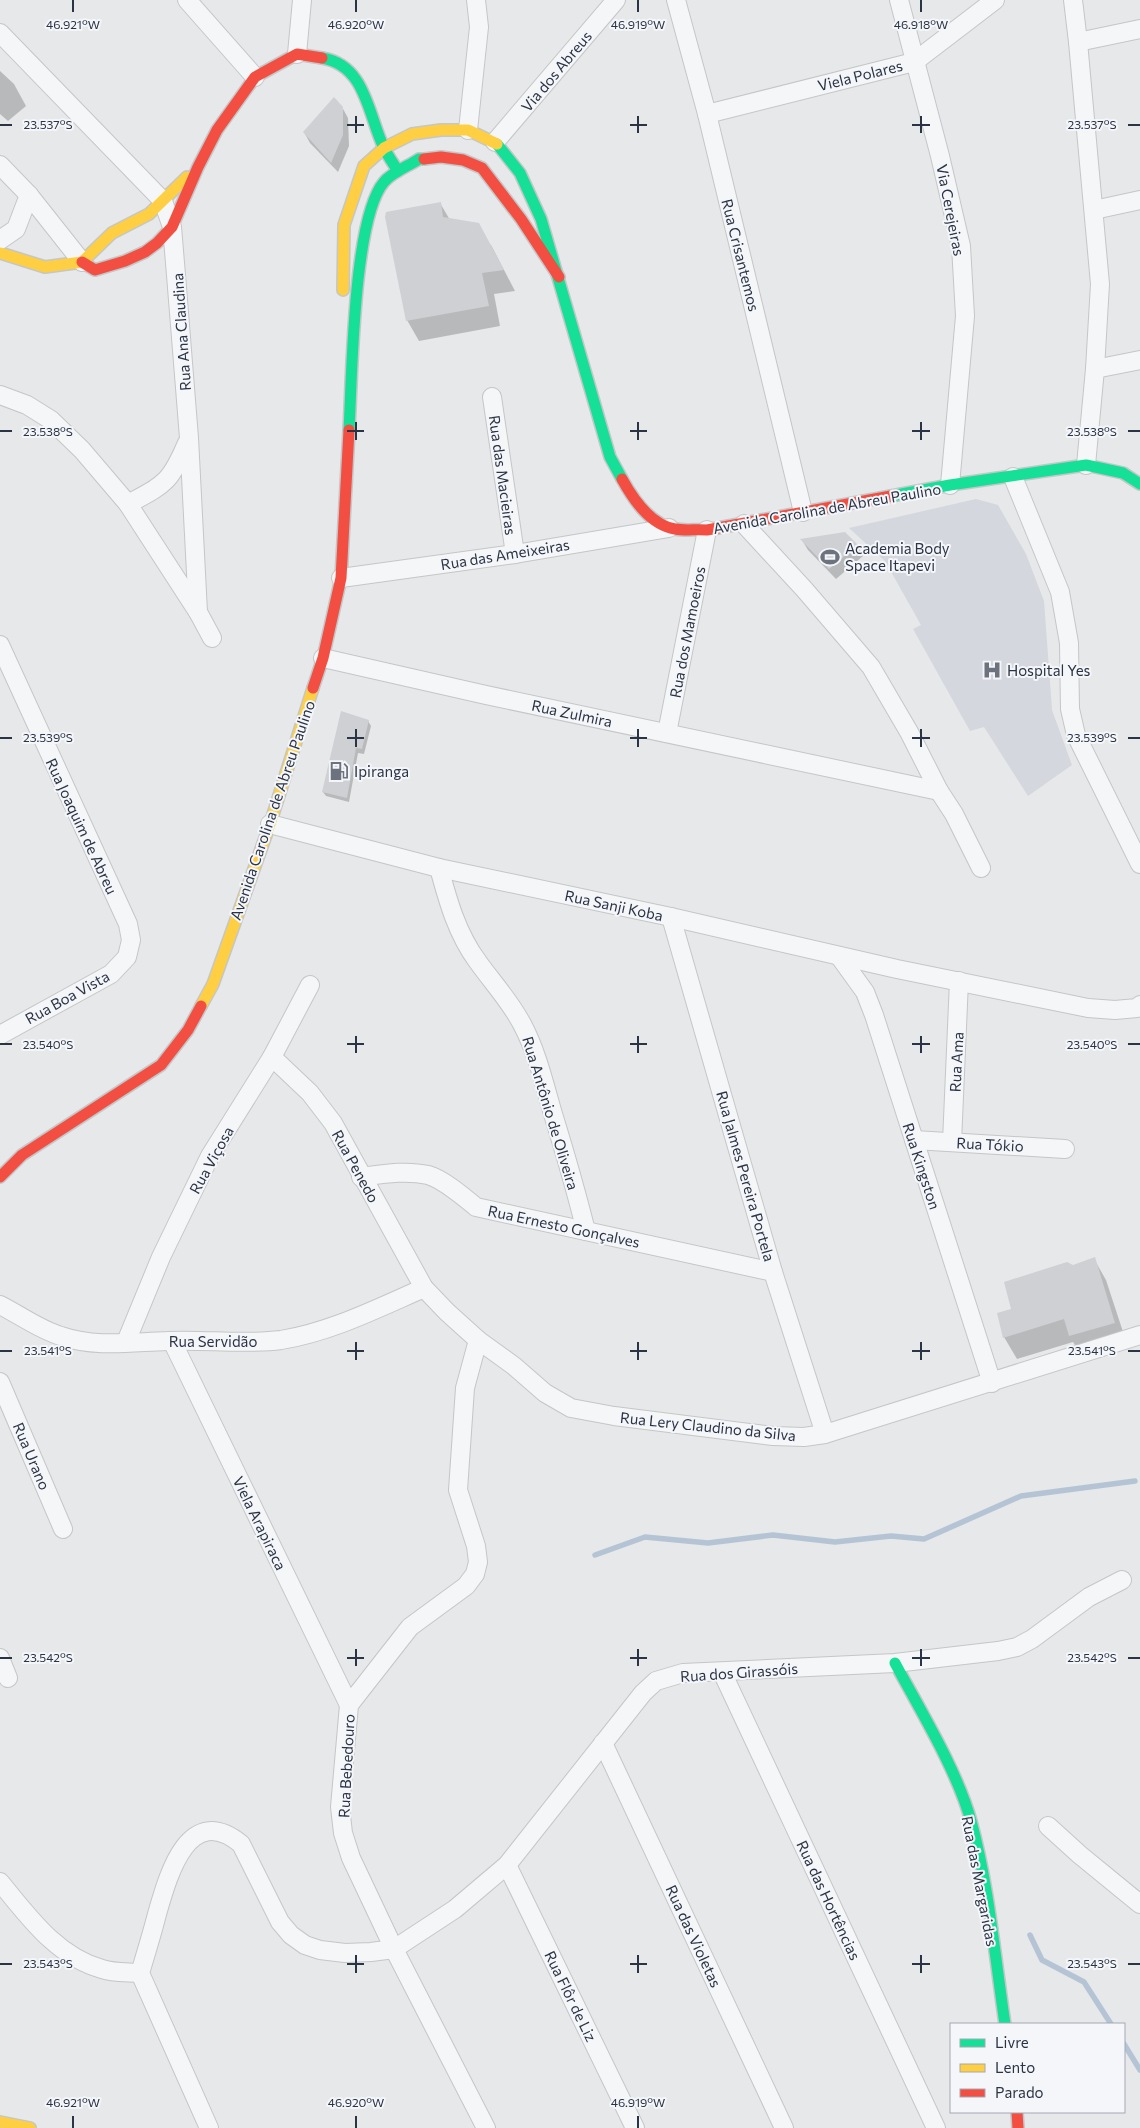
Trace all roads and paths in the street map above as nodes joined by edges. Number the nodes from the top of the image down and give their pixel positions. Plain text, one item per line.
1 (187, 0) edge
2 (302, 0) edge
3 (476, 0) edge
4 (616, 0) edge
5 (676, 0) edge
6 (899, 0) edge
7 (995, 0) edge
8 (1073, 0) edge
9 (1140, 29) edge
10 (0, 32) edge
11 (1078, 42) junction
12 (297, 54) junction
13 (914, 62) junction
14 (255, 77) junction
15 (707, 114) junction
16 (468, 130) junction
17 (495, 142) junction
18 (384, 148) junction
19 (0, 165) edge
20 (490, 165) junction
21 (198, 167) junction
22 (398, 171) junction
23 (29, 195) junction
24 (1140, 200) edge
25 (164, 201) junction
26 (1094, 210) junction
27 (172, 227) junction
28 (0, 240) edge
29 (0, 253) edge
30 (82, 262) junction
31 (559, 277) junction
32 (353, 343) junction
33 (1140, 360) edge
34 (1095, 369) junction
35 (0, 395) edge
36 (492, 396) dead end
37 (189, 438) junction
38 (1086, 465) junction
39 (1014, 477) junction
40 (1140, 484) edge
41 (950, 486) junction
42 (128, 504) junction
43 (803, 512) junction
44 (744, 524) junction
45 (670, 528) junction
46 (707, 530) junction
47 (514, 554) junction
48 (341, 578) junction
49 (198, 612) junction
50 (212, 638) dead end
51 (0, 645) edge
52 (323, 658) junction
53 (667, 733) junction
54 (939, 790) junction
55 (270, 824) junction
56 (1140, 864) edge
57 (439, 868) junction
58 (981, 868) dead end
59 (671, 916) junction
60 (128, 924) joint
61 (839, 956) junction
62 (960, 981) junction
63 (310, 985) dead end
64 (1140, 1005) edge
65 (0, 1035) edge
66 (272, 1057) junction
67 (914, 1140) junction
68 (952, 1142) junction
69 (1066, 1149) dead end
70 (0, 1177) edge
71 (361, 1177) junction
72 (586, 1231) junction
73 (773, 1272) junction
74 (424, 1288) junction
75 (0, 1305) edge
76 (1140, 1335) edge
77 (172, 1340) junction
78 (478, 1340) junction
79 (126, 1342) junction
80 (0, 1382) edge
81 (992, 1383) junction
82 (825, 1434) junction
83 (63, 1529) dead end
84 (1122, 1580) dead end
85 (0, 1658) edge
86 (895, 1663) junction
87 (722, 1672) junction
88 (8, 1678) dead end
89 (349, 1705) junction
90 (603, 1743) junction
91 (1048, 1826) dead end
92 (508, 1865) junction
93 (0, 1882) edge
94 (1140, 1904) edge
95 (394, 1949) junction
96 (140, 1973) junction
97 (1005, 2023) edge
98 (1017, 2113) edge
99 (0, 2122) edge
100 (30, 2128) edge
101 (209, 2128) edge
102 (486, 2128) edge
103 (635, 2128) edge
104 (784, 2128) edge
105 (936, 2128) edge
106 (1018, 2128) edge

1 - 14 street
2 - 12 street
3 - 16 street
4 - 17 street, Via dos Abreus
5 - 15 street, Rua Crisantemos
6 - 13 street, Via Cerejeiras
7 - 13 street, Viela Polares
8 - 11 street
9 - 11 street
10 - 25 street
11 - 26 street
12 - 14 main road
12 - 18 main road
13 - 15 street, Viela Polares
13 - 41 street, Via Cerejeiras
14 - 21 main road
15 - 43 street, Rua Crisantemos
16 - 17 main road, Avenida Carolina de Abreu Paulino
16 - 18 main road, Avenida Carolina de Abreu Paulino
17 - 20 main road
17 - 31 main road, Avenida Carolina de Abreu Paulino
18 - 22 main road
18 - 32 main road, Avenida Carolina de Abreu Paulino
19 - 23 street
20 - 22 main road, Avenida Carolina de Abreu Paulino
20 - 31 main road, Avenida Carolina de Abreu Paulino
21 - 25 main road
21 - 27 main road
22 - 32 main road, Avenida Carolina de Abreu Paulino
23 - 28 street
23 - 30 street
24 - 26 street
25 - 27 street, Rua Ana Claudina
25 - 30 main road
26 - 34 street
27 - 30 main road
27 - 37 street, Rua Ana Claudina
29 - 30 main road
31 - 45 main road, Avenida Carolina de Abreu Paulino
32 - 48 main road, Avenida Carolina de Abreu Paulino
33 - 34 street
34 - 38 street
35 - 42 street, Rua Ana Claudina
36 - 47 street, Rua das Macieiras
37 - 42 street, Rua Ana Claudina
37 - 49 street, Rua Ana Claudina
38 - 39 main road, Avenida Carolina de Abreu Paulino
38 - 40 main road, Avenida Carolina de Abreu Paulino
39 - 41 main road, Avenida Carolina de Abreu Paulino
39 - 56 street
41 - 43 main road, Avenida Carolina de Abreu Paulino
42 - 49 street, Rua Ana Claudina
43 - 44 main road, Avenida Carolina de Abreu Paulino
44 - 46 main road, Avenida Carolina de Abreu Paulino
44 - 54 street
45 - 46 main road, Avenida Carolina de Abreu Paulino
45 - 47 street, Rua das Ameixeiras
46 - 53 street, Rua dos Mamoeiros
47 - 48 street, Rua das Ameixeiras
48 - 52 main road, Avenida Carolina de Abreu Paulino
49 - 50 street, Rua Ana Claudina
51 - 60 street, Rua Joaquim de Abreu
52 - 53 street, Rua Zulmira
52 - 55 main road, Avenida Carolina de Abreu Paulino
53 - 54 street, Rua Zulmira
54 - 58 street
55 - 57 street, Rua Sanji Koba
55 - 70 main road, Avenida Carolina de Abreu Paulino
57 - 59 street, Rua Sanji Koba
57 - 72 street, Rua Antônio de Oliveira
59 - 61 street, Rua Sanji Koba
59 - 73 street, Rua Jalmes Pereira Portela
60 - 65 street, Rua Boa Vista
61 - 62 street, Rua Sanji Koba
61 - 67 street, Rua Kingston
62 - 64 street, Rua Sanji Koba
62 - 68 street, Rua Ama
63 - 66 street, Rua Viçosa
66 - 71 street, Rua Penedo
66 - 79 street, Rua Viçosa
67 - 68 street, Rua Tókio
67 - 81 street, Rua Kingston
68 - 69 street, Rua Tókio
71 - 72 street, Rua Ernesto Gonçalves
71 - 74 street, Rua Penedo
72 - 73 street, Rua Ernesto Gonçalves
73 - 82 street, Rua Jalmes Pereira Portela
74 - 77 street, Rua Servidão
74 - 78 street, Rua Lery Claudino da Silva
75 - 79 street, Rua Servidão
76 - 81 street, Rua Lery Claudino da Silva
77 - 79 street, Rua Servidão
77 - 89 street, Viela Arapiraca
78 - 82 street, Rua Lery Claudino da Silva
78 - 89 street, Rua Bebedouro
80 - 83 street, Rua Urano
81 - 82 street, Rua Lery Claudino da Silva
84 - 86 street, Rua dos Girassóis
85 - 88 street
86 - 87 street, Rua dos Girassóis
86 - 97 main road, Rua das Margaridas
87 - 90 street, Rua dos Girassóis
87 - 105 street, Rua das Hortências
89 - 95 street, Rua Bebedouro
90 - 92 street, Rua dos Girassóis
90 - 104 street, Rua das Violetas
91 - 94 street
92 - 95 street, Rua dos Girassóis
92 - 103 street, Rua Flôr de Liz
93 - 96 street
95 - 96 street
95 - 102 street, Rua Bebedouro
96 - 101 street
98 - 106 main road
99 - 100 main road

